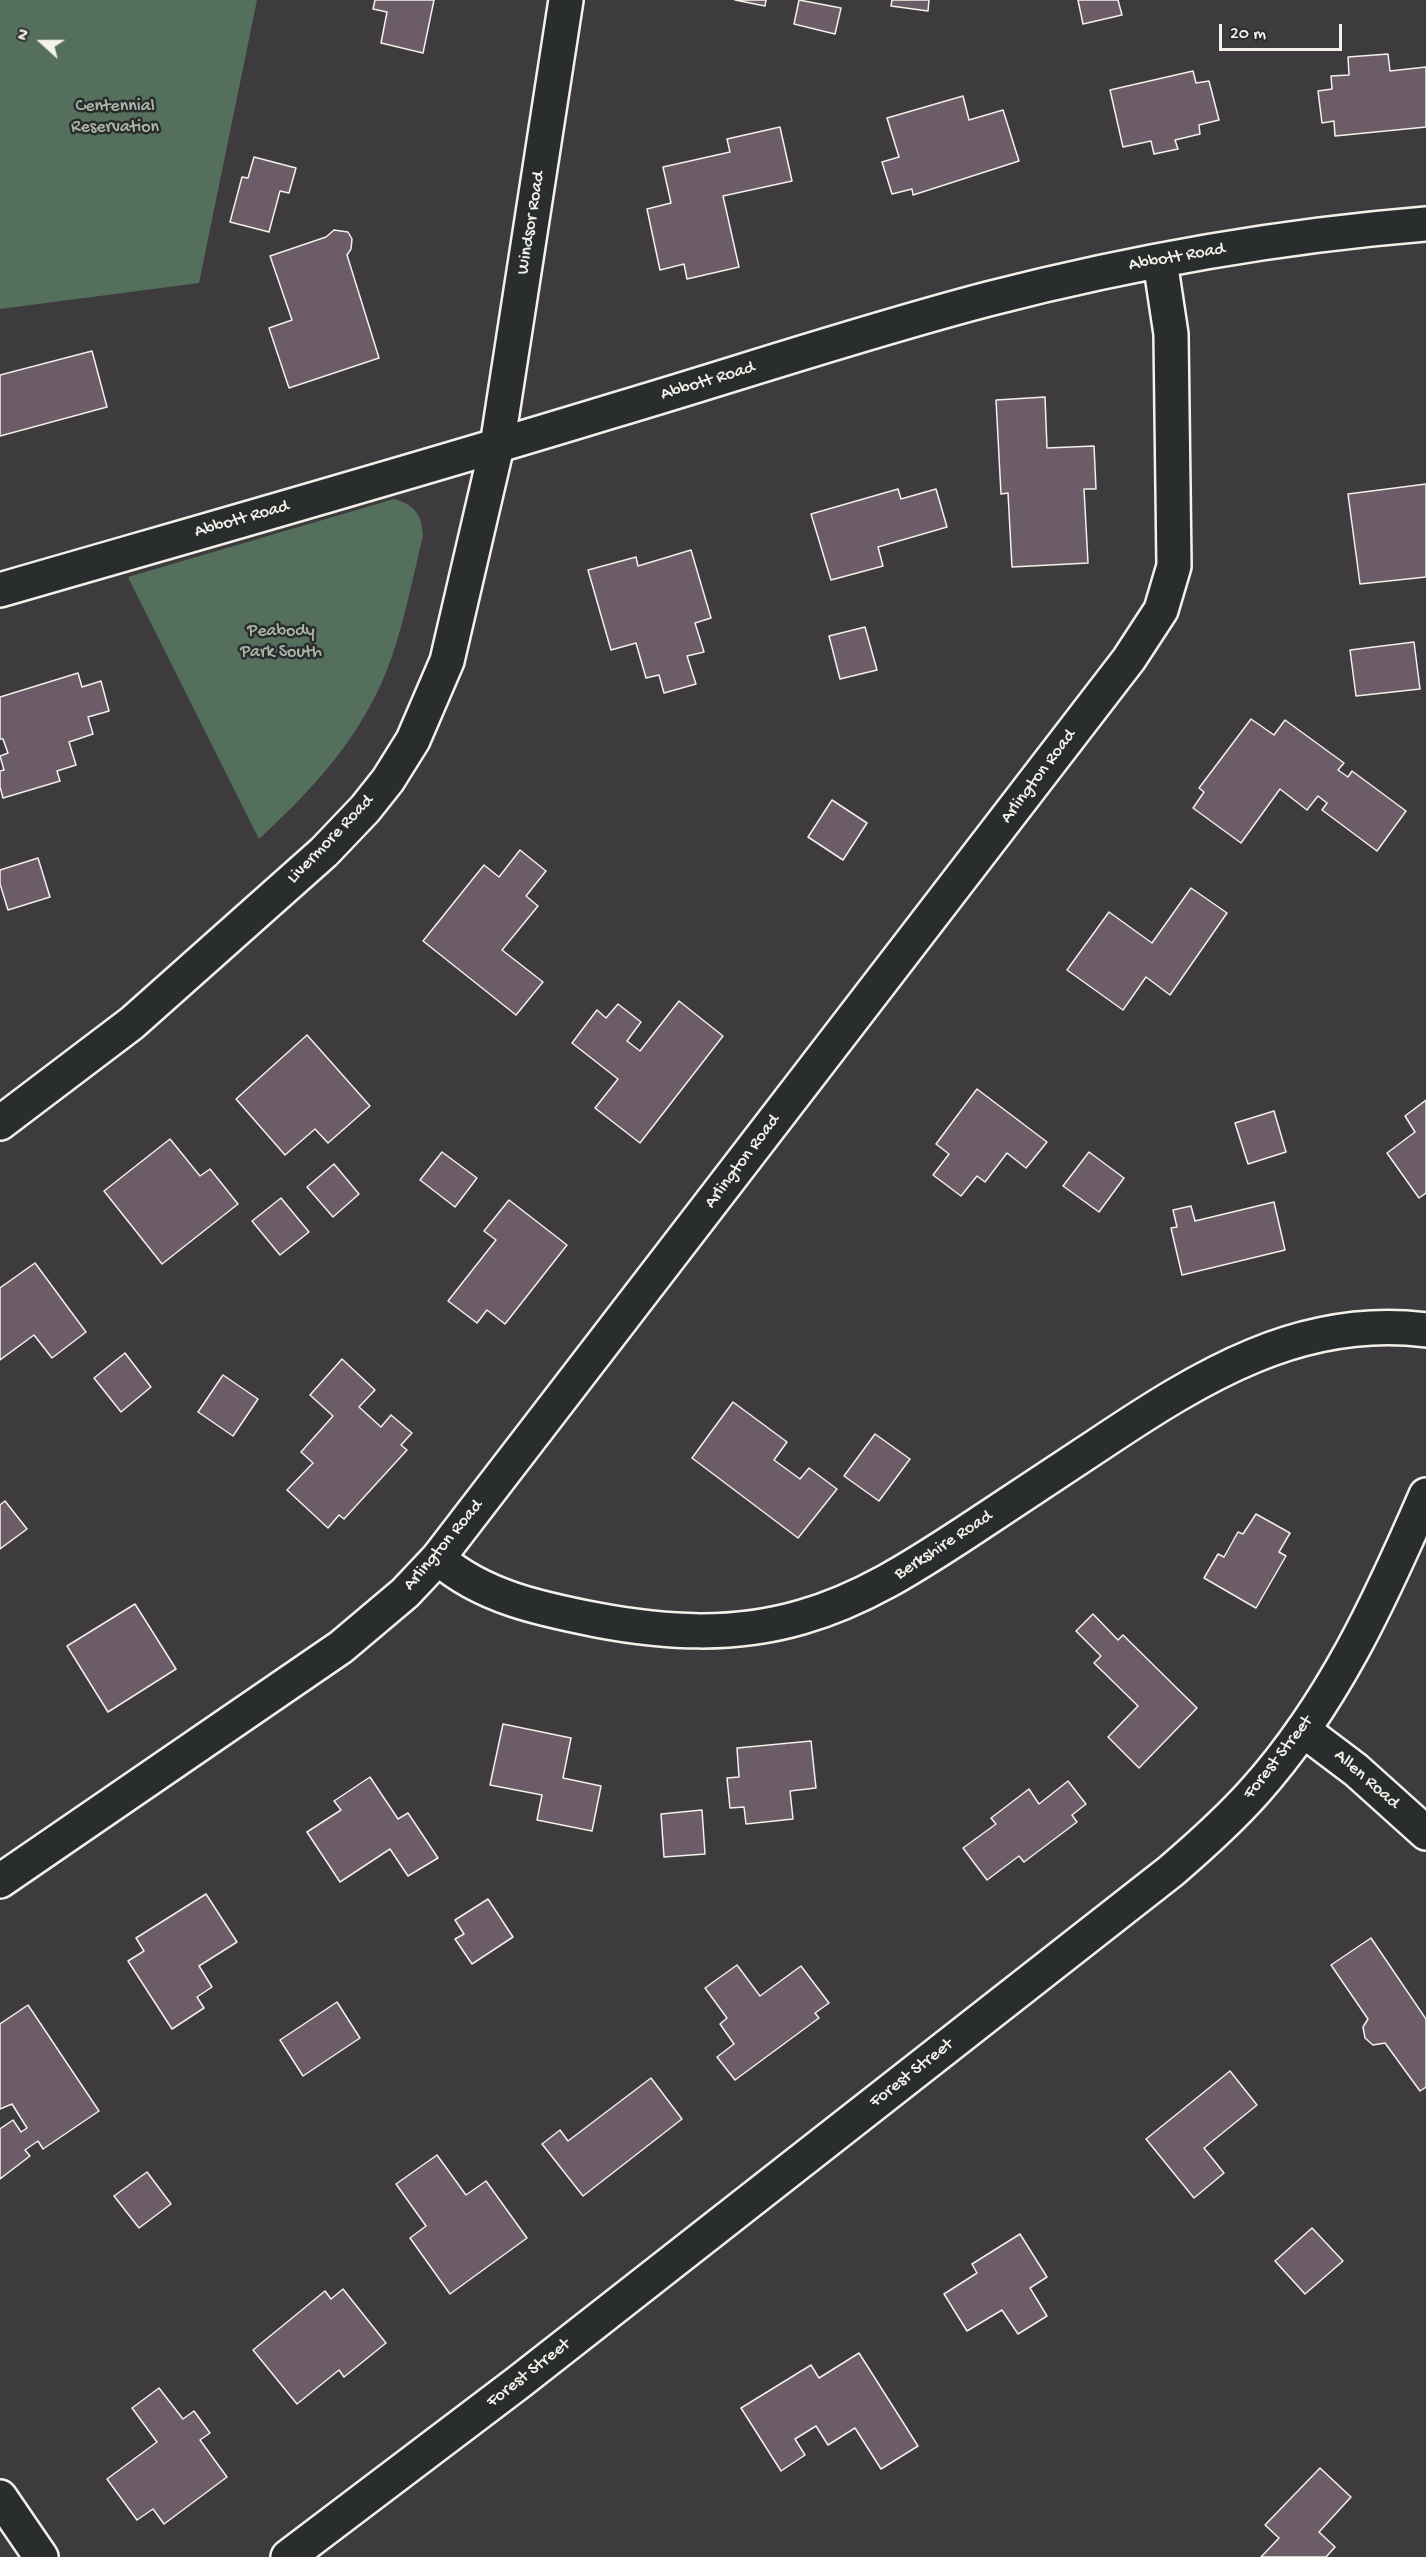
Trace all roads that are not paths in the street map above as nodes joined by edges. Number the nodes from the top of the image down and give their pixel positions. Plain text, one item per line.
1 (566, 0) edge
2 (1426, 224) edge
3 (1160, 261) junction
4 (497, 446) junction
5 (0, 590) edge
6 (0, 1124) edge
7 (1426, 1330) edge
8 (1426, 1496) edge
9 (438, 1557) junction
10 (1303, 1730) junction
11 (1426, 1833) edge
12 (0, 1881) edge
13 (0, 2497) edge
14 (41, 2557) edge
15 (288, 2557) edge

1 - 4 street, Windsor Road
2 - 3 street, Abbott Road
3 - 4 street, Abbott Road
3 - 9 street, Arlington Road
4 - 5 street, Abbott Road
4 - 6 street, Livermore Road
7 - 9 street, Berkshire Road
8 - 10 street, Forest Street
9 - 12 street, Arlington Road
10 - 11 street, Allen Road
10 - 15 street, Forest Street
13 - 14 street

